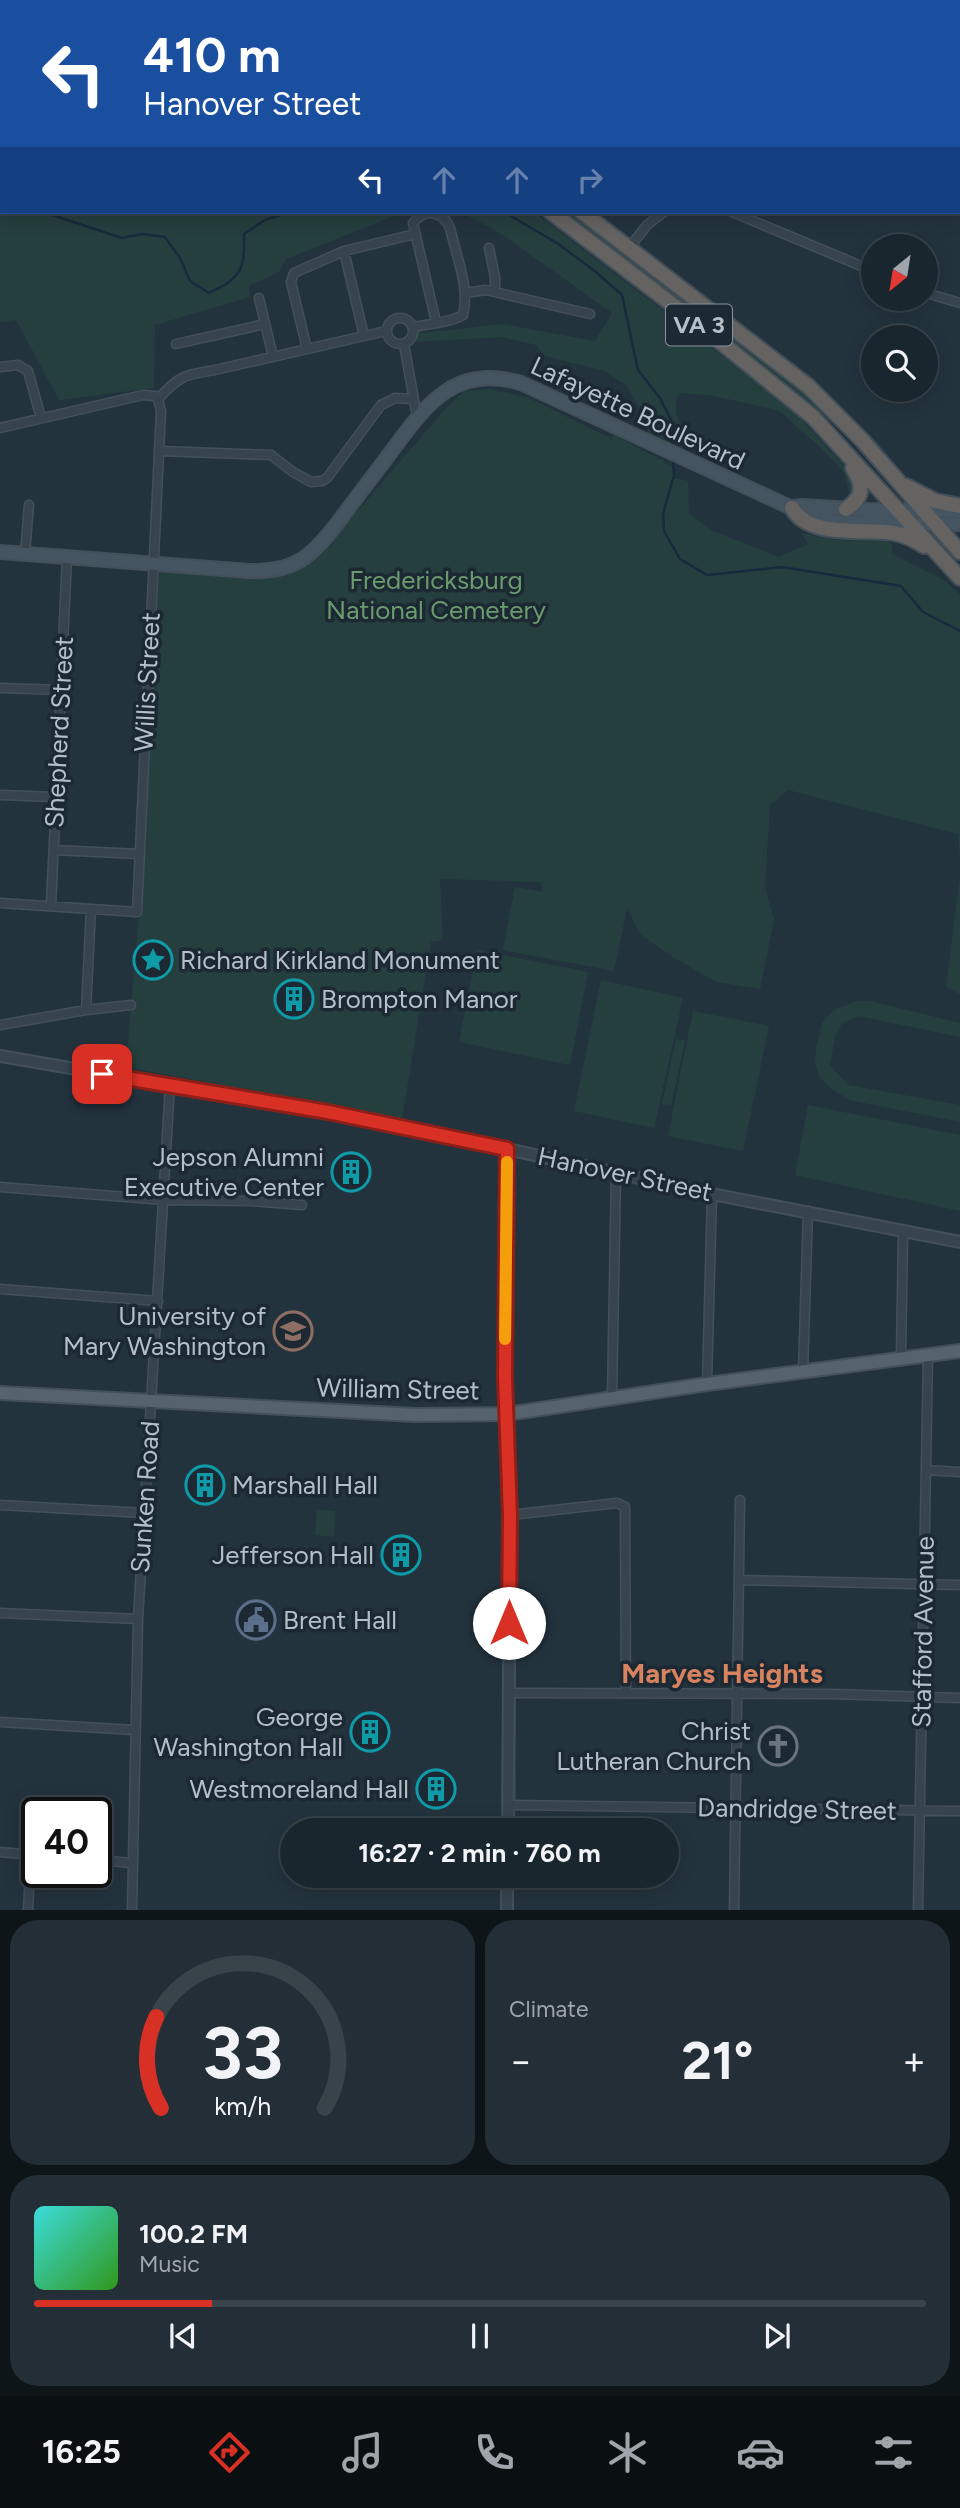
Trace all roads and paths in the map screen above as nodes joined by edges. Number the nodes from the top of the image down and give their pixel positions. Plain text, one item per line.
1 (429, 214) edge
2 (438, 214) edge
3 (554, 214) edge
4 (585, 214) edge
5 (662, 214) edge
6 (737, 214) edge
7 (415, 234) junction
8 (489, 248) dead end
9 (629, 248) junction
10 (344, 251) junction
11 (861, 266) edge
12 (495, 292) junction
13 (465, 293) junction
14 (938, 297) edge
15 (259, 298) dead end
16 (960, 303) edge
17 (590, 314) dead end
18 (436, 322) junction
19 (265, 324) junction
20 (413, 327) junction
21 (386, 331) junction
22 (364, 336) junction
23 (176, 344) dead end
24 (404, 344) junction
25 (307, 349) junction
26 (273, 357) junction
27 (0, 367) edge
28 (158, 399) junction
29 (412, 399) junction
30 (417, 417) junction
31 (41, 418) junction
32 (0, 428) edge
33 (840, 446) junction
34 (159, 451) junction
35 (896, 480) junction
36 (29, 505) dead end
37 (960, 506) edge
38 (792, 508) junction
39 (846, 509) junction
40 (960, 511) edge
41 (924, 512) junction
42 (902, 516) junction
43 (934, 524) junction
44 (960, 524) edge
45 (0, 552) edge
46 (960, 552) edge
47 (25, 554) junction
48 (939, 554) junction
49 (67, 557) junction
50 (153, 563) junction
51 (960, 579) edge
52 (0, 688) edge
53 (62, 690) junction
54 (0, 795) edge
55 (56, 797) junction
56 (54, 850) junction
57 (139, 854) junction
58 (0, 903) edge
59 (51, 906) junction
60 (91, 909) junction
61 (131, 1005) dead end
62 (86, 1010) junction
63 (0, 1025) edge
64 (0, 1056) edge
65 (170, 1085) junction
66 (507, 1149) junction
67 (616, 1172) junction
68 (0, 1187) edge
69 (712, 1194) junction
70 (164, 1200) junction
71 (302, 1205) dead end
72 (808, 1211) junction
73 (903, 1231) junction
74 (960, 1242) edge
75 (0, 1289) edge
76 (158, 1301) junction
77 (960, 1351) edge
78 (928, 1355) junction
79 (901, 1359) junction
80 (803, 1372) junction
81 (706, 1384) junction
82 (0, 1393) edge
83 (612, 1398) junction
84 (151, 1402) junction
85 (506, 1414) junction
86 (926, 1470) junction
87 (960, 1472) edge
88 (740, 1500) dead end
89 (0, 1505) edge
90 (144, 1513) junction
91 (510, 1515) junction
92 (740, 1580) junction
93 (924, 1584) junction
94 (960, 1585) edge
95 (0, 1613) edge
96 (138, 1619) junction
97 (626, 1692) junction
98 (508, 1693) junction
99 (736, 1694) junction
100 (922, 1698) junction
101 (960, 1698) edge
102 (0, 1722) edge
103 (134, 1730) junction
104 (509, 1805) junction
105 (735, 1807) junction
106 (919, 1811) junction
107 (960, 1811) edge
108 (508, 1818) edge
109 (0, 1852) edge
110 (21, 1854) edge
111 (112, 1861) edge
112 (132, 1863) junction
113 (30, 1888) edge
114 (507, 1888) edge
115 (28, 1909) edge
116 (132, 1909) edge
117 (507, 1909) edge
118 (733, 1909) edge
119 (918, 1909) edge

1 - 7 street
2 - 13 street
3 - 33 highway, VA 3
4 - 9 highway, VA 3
5 - 9 street
6 - 11 street
7 - 10 street
7 - 18 street
8 - 12 street
9 - 35 highway, VA 3
10 - 22 street
10 - 25 street
12 - 13 street
12 - 17 street
13 - 18 street
14 - 16 street
15 - 19 street
18 - 20 street
19 - 23 street
19 - 26 street
20 - 21 street
20 - 24 street
21 - 22 street
21 - 24 street
22 - 25 street
24 - 29 street
25 - 26 street
26 - 28 street
27 - 31 street
28 - 31 street
28 - 34 street, Willis Street
29 - 30 street
29 - 34 street
30 - 38 main road, Lafayette Boulevard
30 - 50 main road, Lafayette Boulevard
31 - 32 street
33 - 39 highway
33 - 42 highway, VA 3
34 - 50 street, Willis Street
35 - 37 highway
35 - 41 highway, VA 3
36 - 47 street
38 - 39 main road, Lafayette Boulevard
38 - 42 main road, Lafayette Boulevard
38 - 48 highway
39 - 42 main road, Lafayette Boulevard
40 - 41 main road, Lafayette Boulevard
41 - 42 main road, Lafayette Boulevard
41 - 43 highway, VA 3
42 - 43 main road, Lafayette Boulevard
42 - 48 highway, VA 3
43 - 44 main road, Lafayette Boulevard
43 - 46 highway, VA 3
45 - 47 main road, Lafayette Boulevard
47 - 49 main road, Lafayette Boulevard
48 - 51 highway, VA 3
49 - 50 main road, Lafayette Boulevard
49 - 53 street, Shepherd Street
50 - 57 street, Willis Street
52 - 53 street
53 - 55 street, Shepherd Street
54 - 55 street
55 - 56 street, Shepherd Street
56 - 57 street
56 - 59 street, Shepherd Street
57 - 60 street, Willis Street
58 - 59 street
59 - 60 street
60 - 62 street
61 - 62 street
62 - 63 street
64 - 65 street, Hanover Street
65 - 66 street, Hanover Street
65 - 70 street, Sunken Road
66 - 67 street, Hanover Street
66 - 85 street
67 - 69 street, Hanover Street
67 - 83 street
68 - 70 street
69 - 72 street, Hanover Street
69 - 81 street
70 - 71 street
70 - 76 street, Sunken Road
72 - 73 street, Hanover Street
72 - 80 street
73 - 74 street, Hanover Street
73 - 79 street
75 - 76 street
76 - 84 street, Sunken Road
77 - 78 main road, William Street
78 - 79 main road, William Street
78 - 86 street, Stafford Avenue
79 - 80 main road, William Street
80 - 81 main road, William Street
81 - 83 main road, William Street
82 - 84 main road, William Street
83 - 85 main road, William Street
84 - 85 main road, William Street
84 - 90 street, Sunken Road
85 - 91 street
86 - 87 street
86 - 93 street, Stafford Avenue
88 - 92 street
89 - 90 street
90 - 96 street, Sunken Road
91 - 97 street
91 - 98 street
92 - 93 street
92 - 99 street
93 - 94 street
93 - 100 street, Stafford Avenue
95 - 96 street
96 - 103 street, Sunken Road
97 - 98 street
97 - 99 street
98 - 104 street
99 - 100 street
99 - 105 street
100 - 101 street
100 - 106 street, Stafford Avenue
102 - 103 street
103 - 112 street, Sunken Road
104 - 105 street, Dandridge Street
104 - 108 street
105 - 106 street, Dandridge Street
105 - 118 street
106 - 107 street, Dandridge Street
106 - 119 street, Stafford Avenue
109 - 110 street
111 - 112 street
112 - 116 street, Sunken Road
113 - 115 street
114 - 117 street

